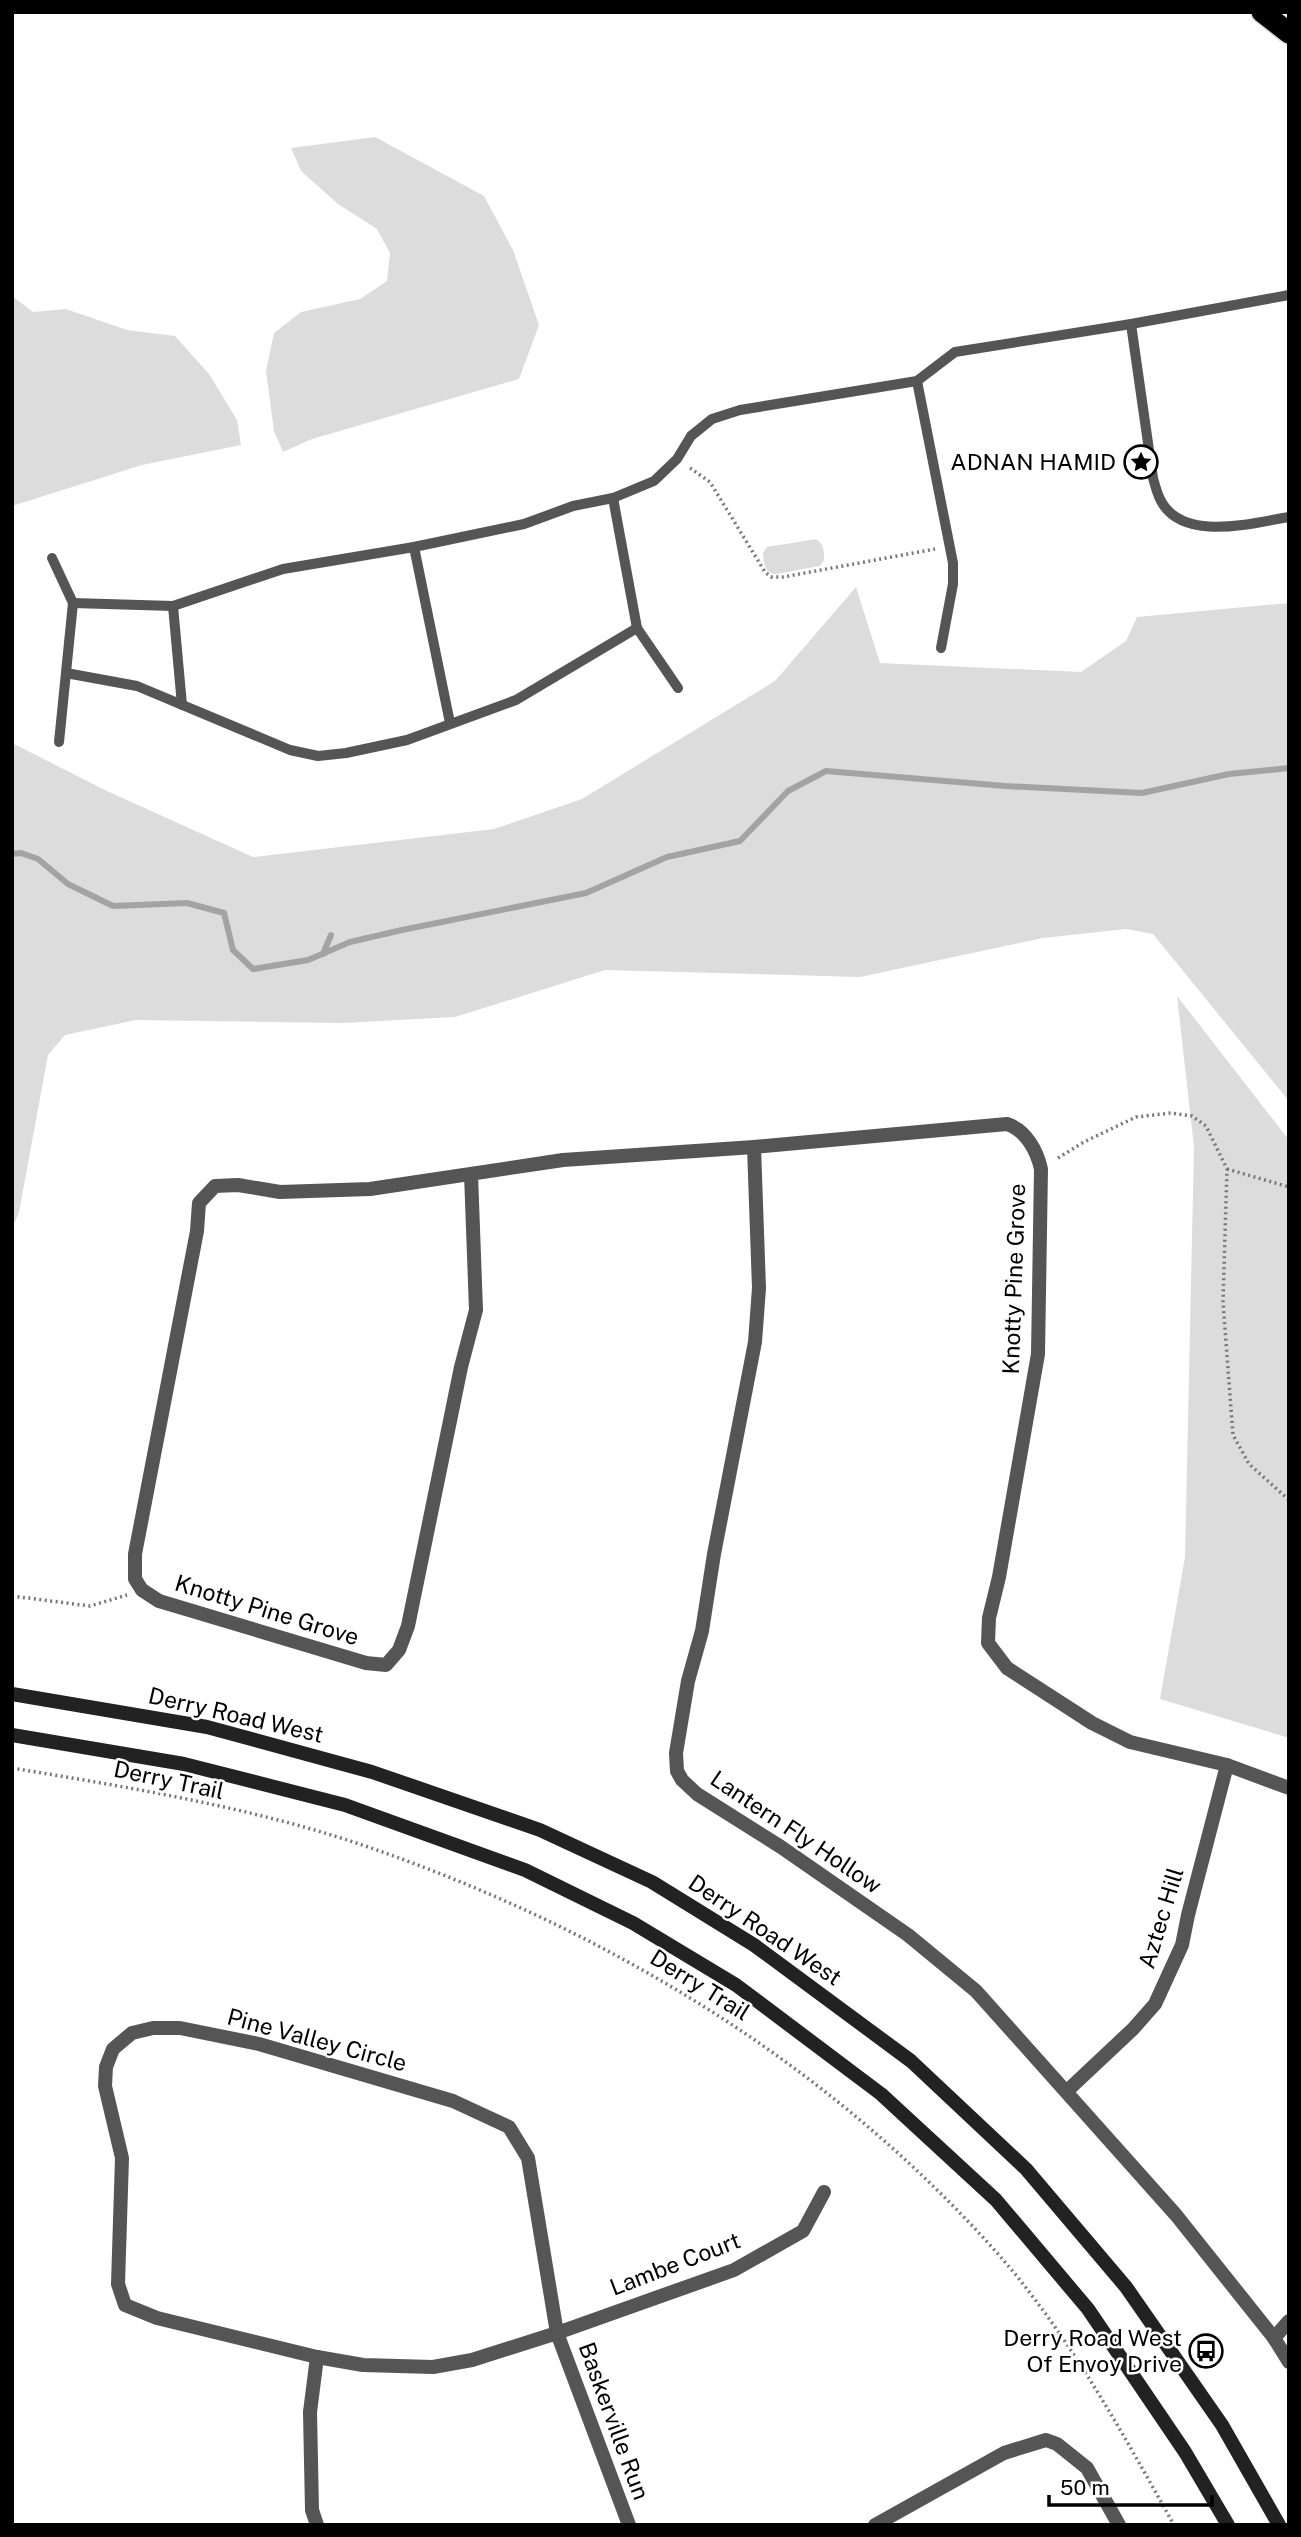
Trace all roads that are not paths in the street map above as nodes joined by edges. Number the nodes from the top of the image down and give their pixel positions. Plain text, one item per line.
1 (1262, 12) edge
2 (1289, 33) edge
3 (1289, 295) edge
4 (1131, 324) junction
5 (917, 381) junction
6 (613, 498) junction
7 (1289, 517) edge
8 (414, 547) junction
9 (52, 558) dead end
10 (73, 603) junction
11 (173, 606) junction
12 (636, 628) junction
13 (941, 648) dead end
14 (66, 673) junction
15 (678, 688) dead end
16 (182, 705) junction
17 (450, 723) junction
18 (59, 743) dead end
19 (754, 1147) junction
20 (471, 1174) junction
21 (12, 1694) edge
22 (12, 1735) edge
23 (1227, 1765) junction
24 (1289, 1788) edge
25 (1067, 2091) junction
26 (824, 2192) dead end
27 (1289, 2322) edge
28 (557, 2333) junction
29 (1274, 2338) junction
30 (317, 2357) junction
31 (1289, 2362) edge
32 (317, 2525) edge
33 (629, 2525) edge
34 (875, 2525) edge
35 (1119, 2525) edge
36 (1228, 2525) edge
37 (1279, 2525) edge

1 - 2 highway
3 - 4 lane
4 - 5 lane
4 - 7 lane
5 - 6 lane
5 - 13 lane
6 - 8 lane
6 - 12 lane
8 - 11 lane
8 - 17 lane
9 - 10 lane
10 - 11 lane
10 - 14 lane
11 - 16 lane
12 - 15 lane
12 - 17 lane
14 - 16 lane
14 - 18 lane
16 - 17 lane
19 - 20 street, Knotty Pine Grove
19 - 23 street, Knotty Pine Grove
19 - 25 street, Lantern Fly Hollow
20 - 20 street, Knotty Pine Grove
21 - 37 main road, Derry Road West
22 - 36 main road
23 - 24 street, Knotty Pine Grove
23 - 25 street, Aztec Hill
25 - 29 street, Lantern Fly Hollow
26 - 28 street, Lambe Court
27 - 29 street
28 - 30 street, Pine Valley Circle
28 - 30 street, Pine Valley Circle
28 - 33 street, Baskerville Run
29 - 31 street, Lantern Fly Hollow
30 - 32 street
34 - 35 street

